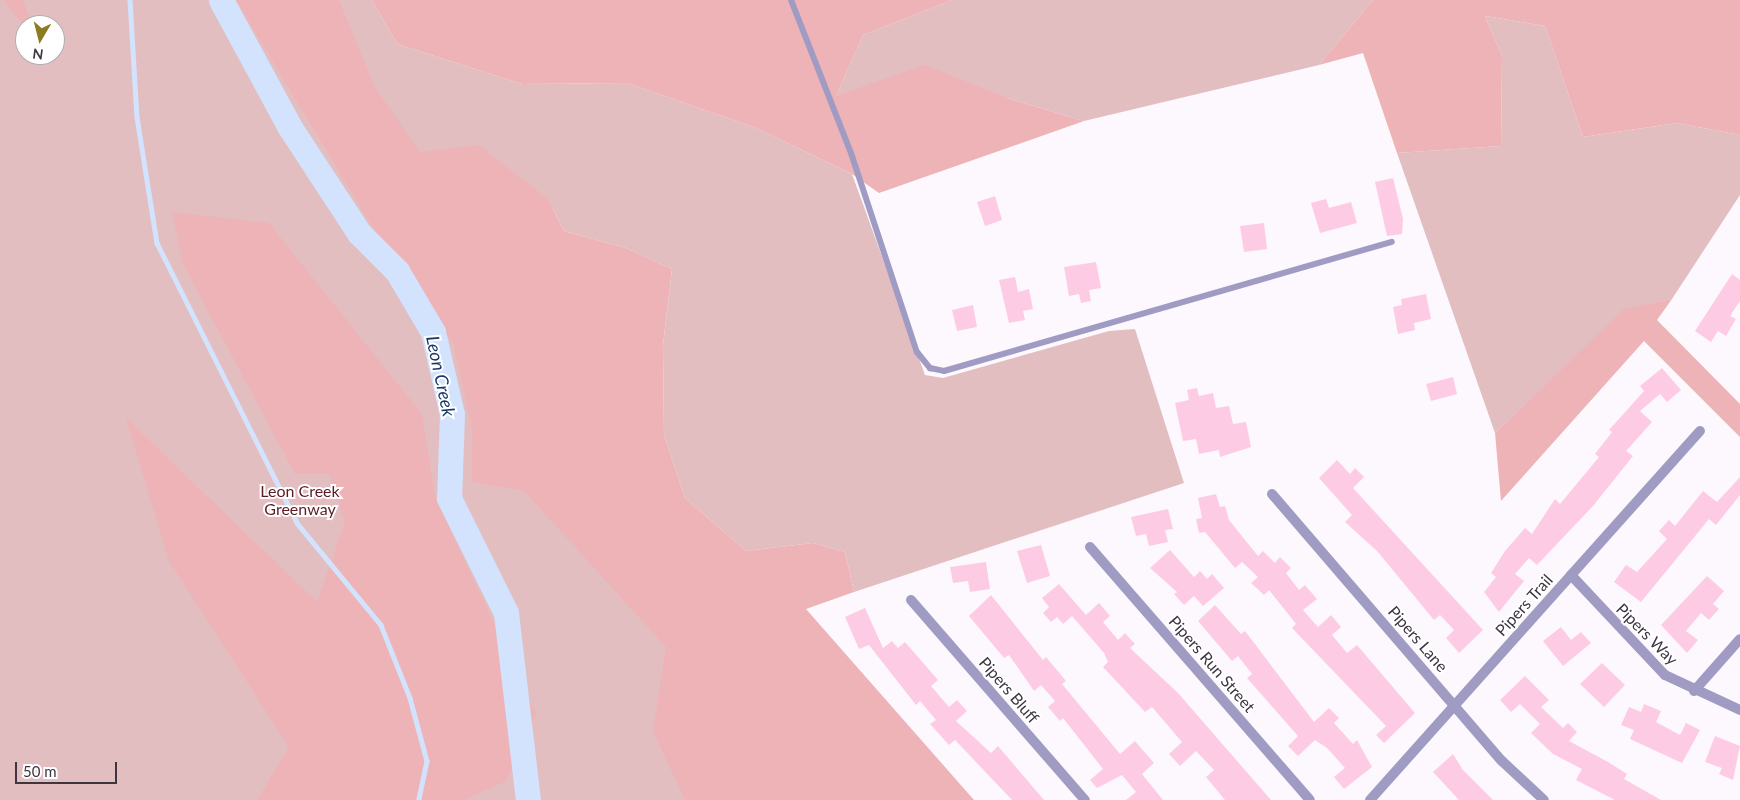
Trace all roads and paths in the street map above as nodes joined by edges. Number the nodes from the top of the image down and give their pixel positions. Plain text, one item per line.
1 (791, 0) edge
2 (1392, 242) dead end
3 (1700, 430) dead end
4 (1272, 494) dead end
5 (1090, 547) dead end
6 (1571, 575) junction
7 (911, 600) dead end
8 (1740, 639) edge
9 (1694, 691) junction
10 (1455, 703) junction
11 (1740, 710) edge
12 (1086, 800) edge
13 (1310, 800) edge
14 (1370, 800) edge
15 (1544, 800) edge

1 - 2 lane
3 - 6 street, Pipers Trail
4 - 10 street, Pipers Lane
5 - 13 street, Pipers Run Street
6 - 9 street, Pipers Way
6 - 10 street, Pipers Trail
7 - 12 street, Pipers Bluff
8 - 9 street
9 - 11 street, Pipers Way
10 - 14 street, Pipers Trail
10 - 15 street, Pipers Lane

